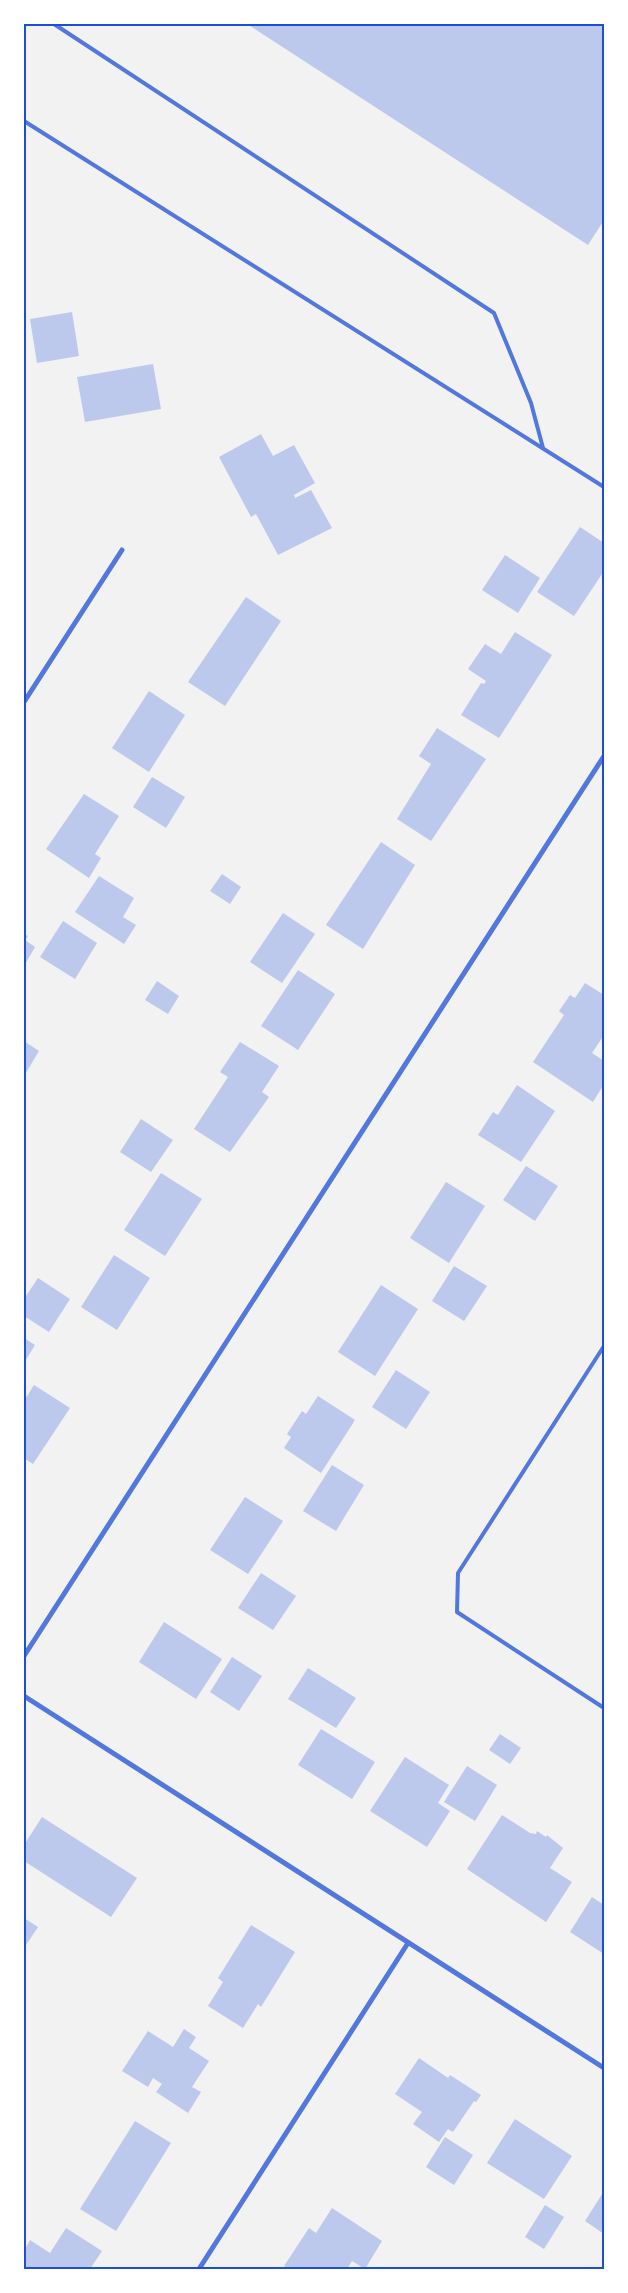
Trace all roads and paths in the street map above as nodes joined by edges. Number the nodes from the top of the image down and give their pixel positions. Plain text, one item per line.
1 (54, 24) edge
2 (24, 121) edge
3 (542, 448) junction
4 (604, 487) edge
5 (122, 550) dead end
6 (24, 702) edge
7 (604, 756) edge
8 (604, 1346) edge
9 (24, 1656) edge
10 (24, 1696) edge
11 (604, 1708) edge
12 (408, 1943) junction
13 (604, 2068) edge
14 (199, 2269) edge

1 - 3 lane
2 - 3 lane
3 - 4 lane
5 - 6 street
7 - 9 street
8 - 11 lane
10 - 12 street
12 - 13 street
12 - 14 street

